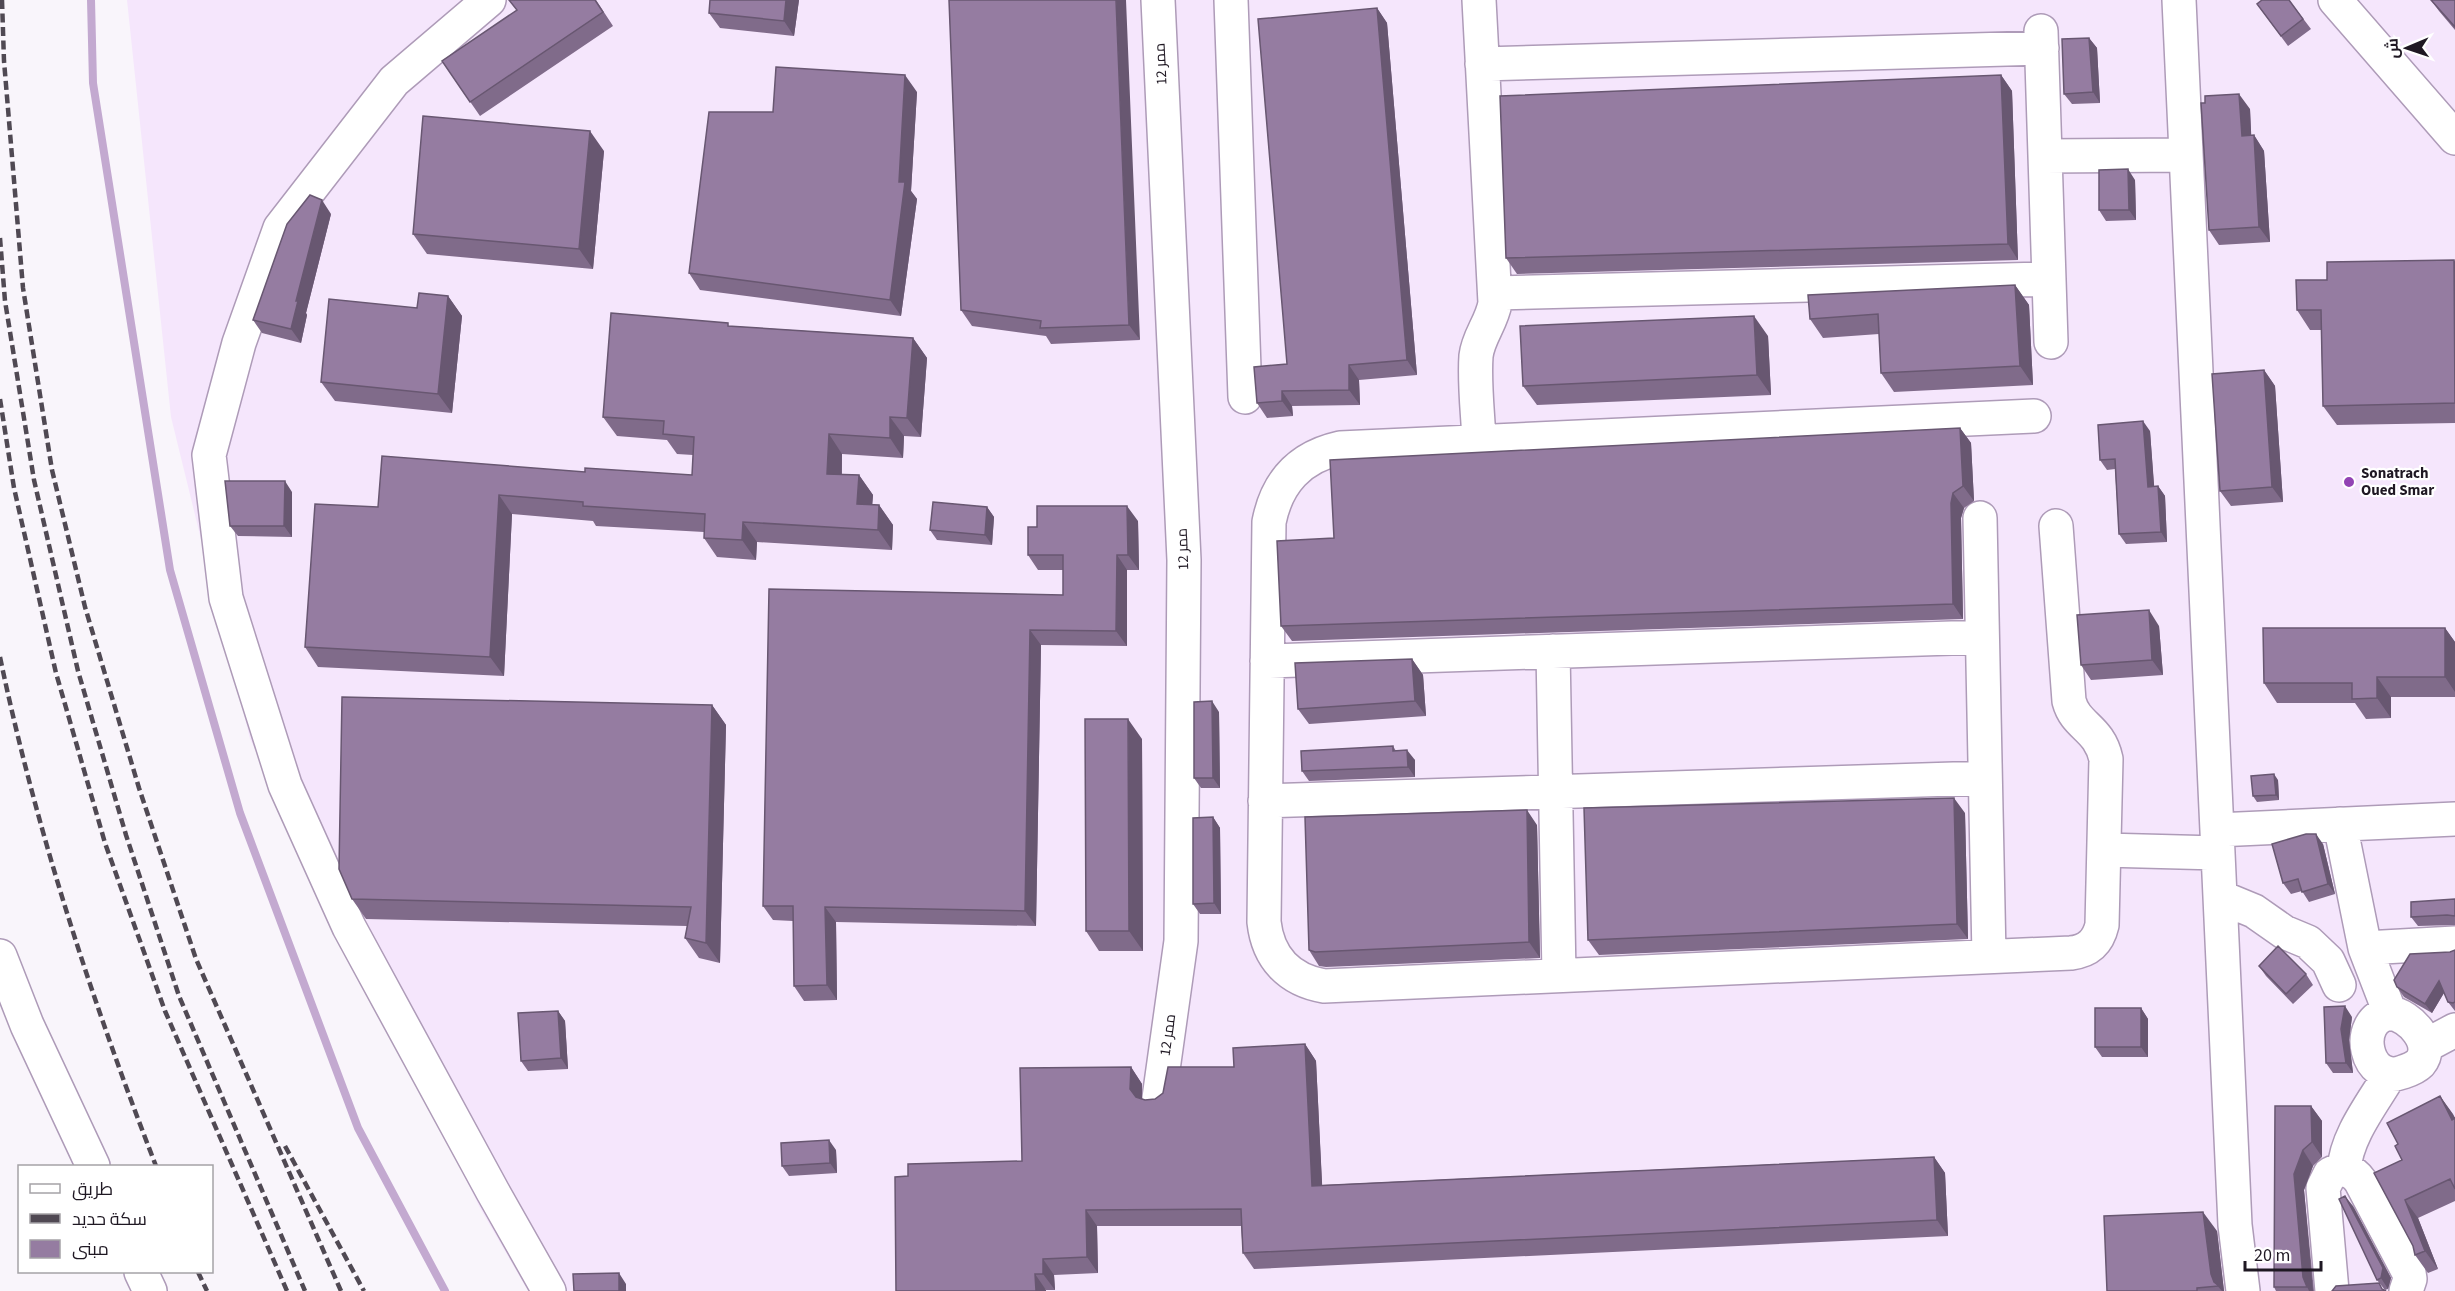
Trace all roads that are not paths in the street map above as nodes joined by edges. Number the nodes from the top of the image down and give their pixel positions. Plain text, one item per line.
1 (489, 0) edge
2 (1158, 0) edge
3 (1479, 0) edge
4 (2179, 0) edge
5 (2335, 0) edge
6 (1234, 1) edge
7 (1482, 64) junction
8 (2455, 138) edge
9 (2186, 155) junction
10 (2045, 156) junction
11 (2049, 279) junction
12 (1495, 293) junction
13 (2051, 342) dead end
14 (1245, 398) dead end
15 (2034, 416) dead end
16 (1479, 441) junction
17 (1980, 518) dead end
18 (2056, 526) dead end
19 (1982, 637) junction
20 (1553, 651) junction
21 (1268, 660) junction
22 (1985, 778) junction
23 (1556, 791) junction
24 (1265, 801) junction
25 (2455, 819) edge
26 (2340, 824) junction
27 (2218, 841) junction
28 (2104, 849) junction
29 (2220, 897) junction
30 (2455, 943) edge
31 (2365, 948) junction
32 (0, 956) edge
33 (1989, 957) junction
34 (1559, 975) junction
35 (2383, 1016) junction
36 (2455, 1030) edge
37 (2425, 1046) junction
38 (2390, 1074) junction
39 (1159, 1098) edge
40 (92, 1165) edge
41 (2344, 1170) junction
42 (141, 1273) edge
43 (150, 1291) edge
44 (549, 1291) edge
45 (2242, 1291) edge
46 (2332, 1291) edge
47 (2406, 1291) edge

1 - 44 street
2 - 39 street, ممر 12
3 - 7 street
4 - 9 street
5 - 8 street
6 - 14 street
7 - 10 street
7 - 12 street
9 - 10 street
9 - 27 street
10 - 11 street
11 - 12 street
11 - 13 street
12 - 16 street
15 - 16 street
16 - 21 street
17 - 19 street
18 - 28 street
19 - 20 street
19 - 22 street
20 - 21 street
20 - 23 street
21 - 24 street
22 - 23 street
22 - 33 street
23 - 24 street
23 - 34 street
24 - 34 street
25 - 26 street
26 - 27 street
26 - 31 street
27 - 28 street
27 - 29 street
28 - 33 street
29 - 35 street
29 - 45 street
30 - 31 street
31 - 35 street
32 - 40 street
33 - 34 street
35 - 37 street
35 - 38 street
36 - 37 street
37 - 38 street
38 - 41 street
41 - 46 street
41 - 47 street
42 - 43 street

